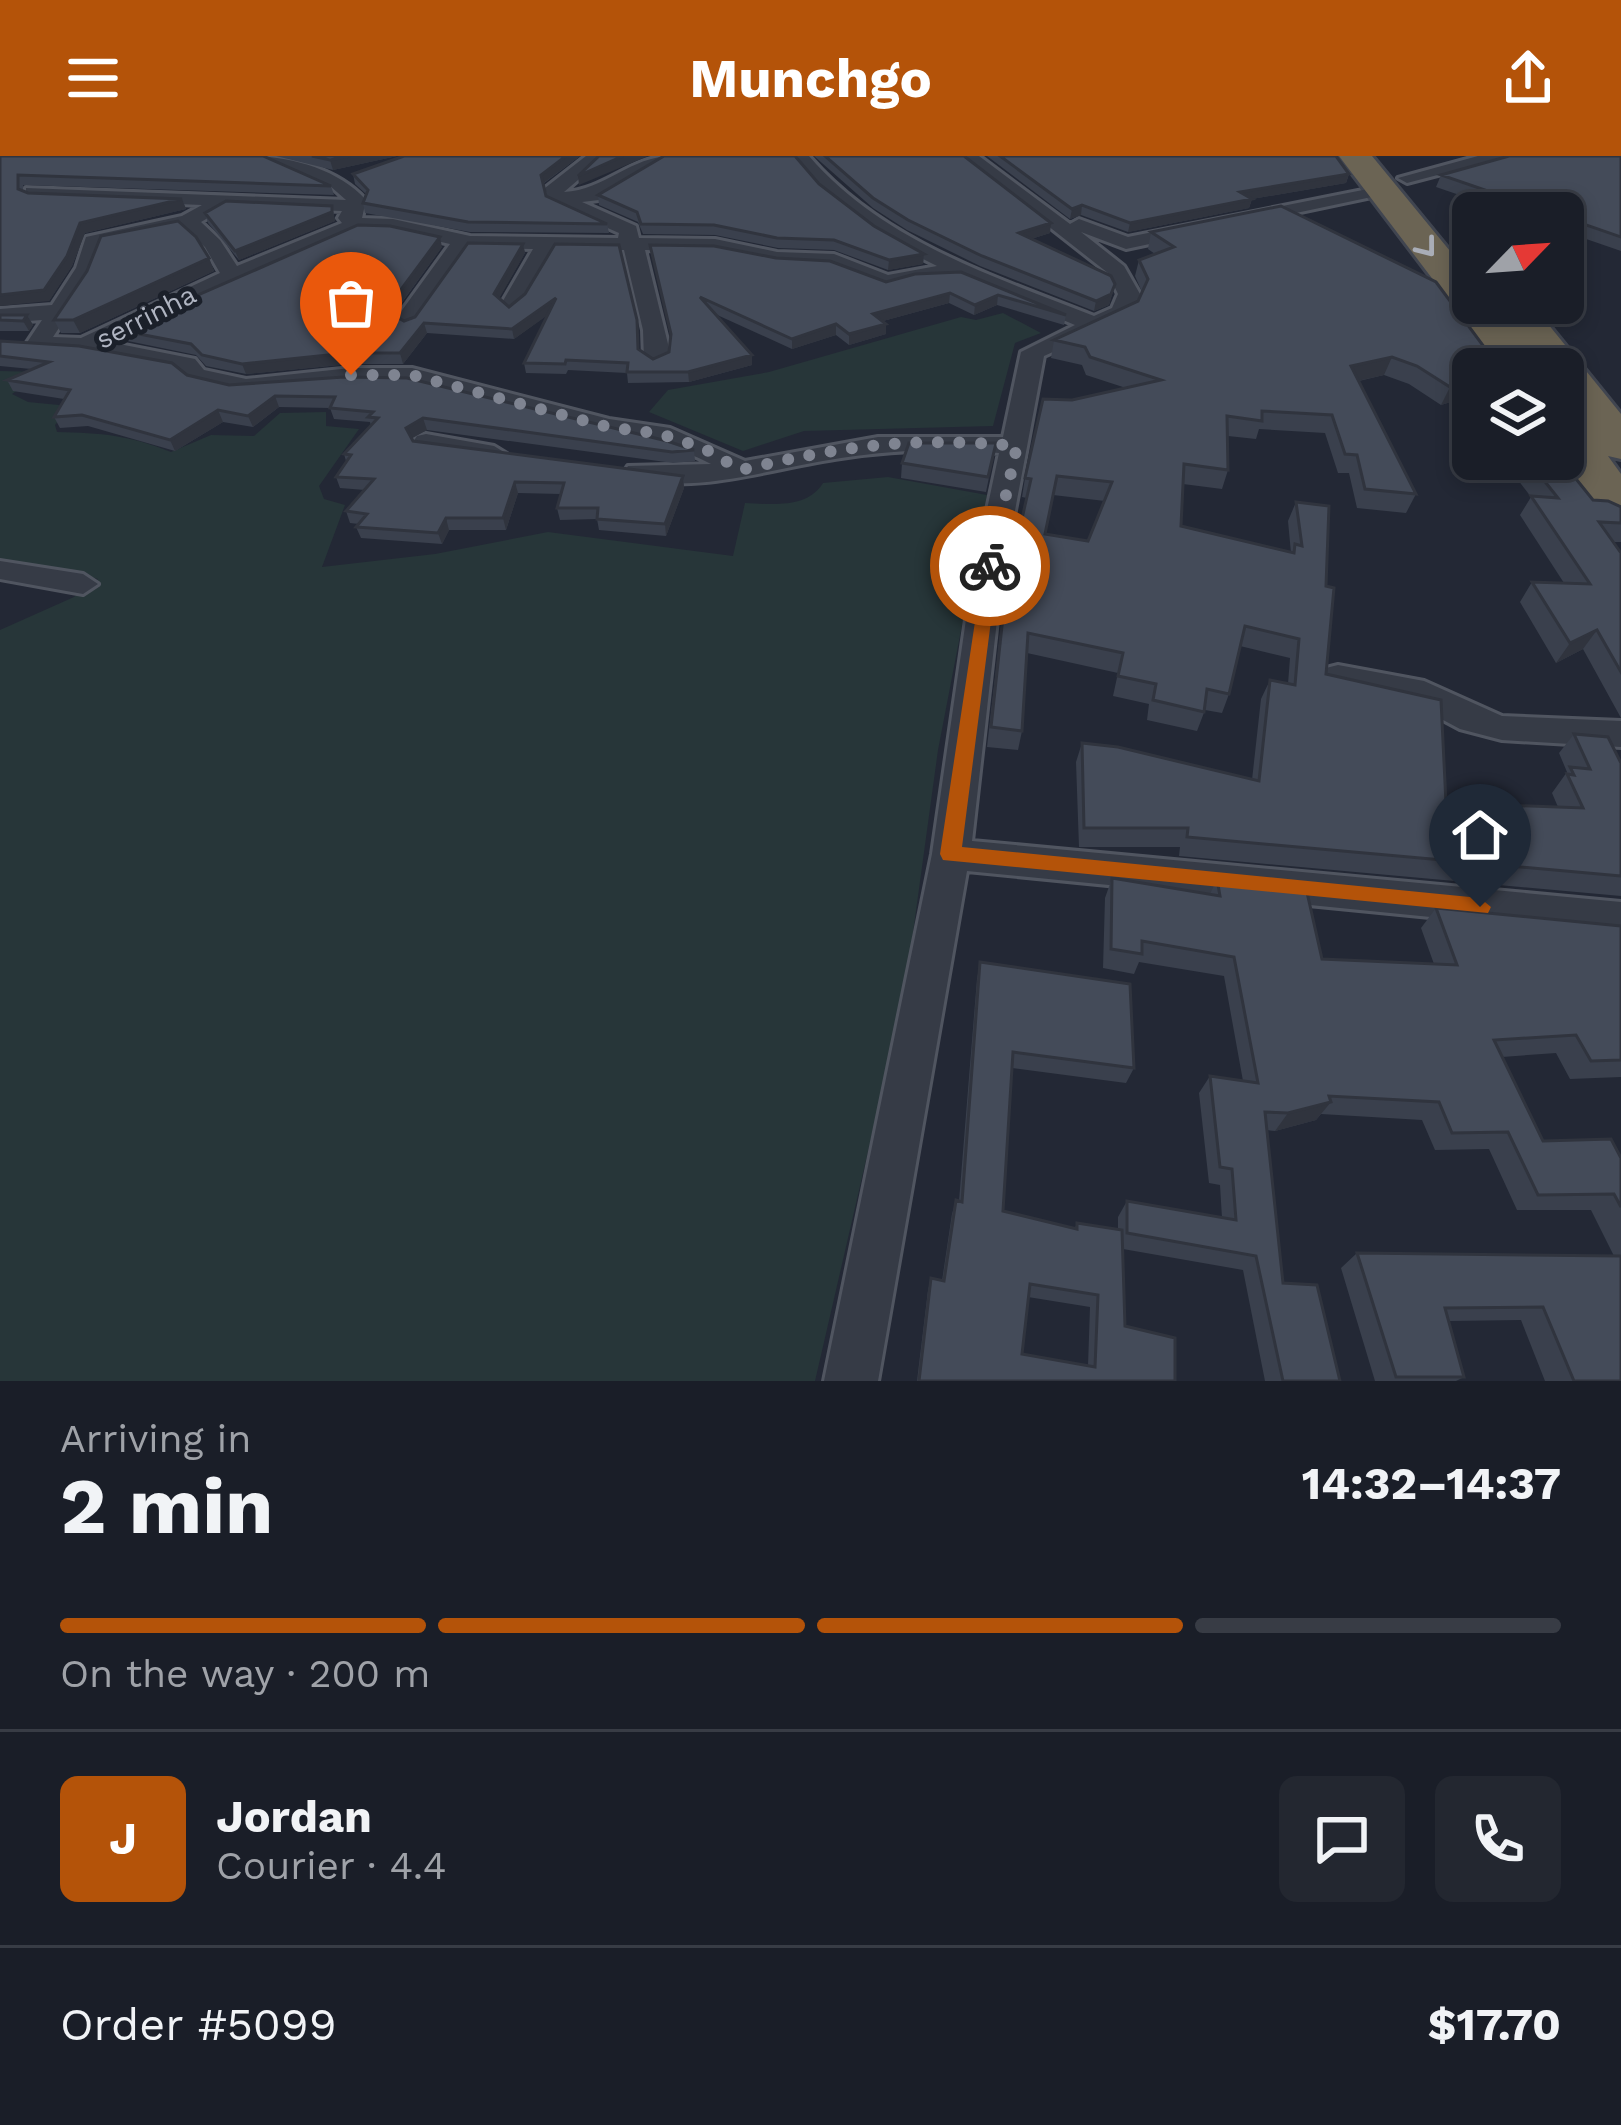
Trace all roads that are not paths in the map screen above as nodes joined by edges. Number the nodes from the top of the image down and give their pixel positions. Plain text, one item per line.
1 (257, 156) edge
2 (597, 156) edge
3 (663, 156) edge
4 (800, 156) edge
5 (968, 156) edge
6 (1354, 156) edge
7 (1501, 156) edge
8 (1392, 174) edge
9 (33, 193) edge
10 (556, 199) junction
11 (1020, 200) junction
12 (223, 201) junction
13 (355, 215) junction
14 (188, 221) junction
15 (1452, 236) edge
16 (463, 239) junction
17 (547, 244) junction
18 (631, 245) junction
19 (969, 270) junction
20 (233, 277) junction
21 (511, 306) edge
22 (54, 312) junction
23 (0, 316) edge
24 (406, 320) edge
25 (1526, 324) edge
26 (1095, 325) junction
27 (85, 345) junction
28 (1510, 348) edge
29 (656, 359) edge
30 (426, 442) edge
31 (1621, 445) edge
32 (1017, 446) junction
33 (1584, 457) edge
34 (520, 458) edge
35 (608, 468) edge
36 (741, 470) junction
37 (1621, 511) edge
38 (0, 570) edge
39 (83, 584) dead end
40 (1338, 676) edge
41 (1621, 734) edge
42 (951, 854) junction
43 (1621, 919) edge
44 (851, 1381) edge

1 - 13 street
2 - 10 street
3 - 10 street
4 - 19 street
5 - 11 street
6 - 8 highway
7 - 8 street
8 - 11 street
8 - 15 highway
8 -> 28 highway
9 - 12 street
10 - 18 street
11 - 26 street
12 - 13 street
12 - 14 street
13 - 16 street
13 - 20 street, serrinha
14 - 20 street
14 - 22 street
16 - 17 street
16 - 24 street
17 - 18 street
17 - 21 street
18 - 19 street
18 - 29 street
19 - 26 street
20 - 27 street, serrinha
22 - 23 street
22 - 27 street
25 - 31 highway
26 - 32 street
27 - 36 street, serrinha
30 - 34 street
32 - 36 street
32 - 42 street
33 - 37 highway
35 - 36 street
38 - 39 street
40 - 41 street
42 - 43 street
42 - 44 street

